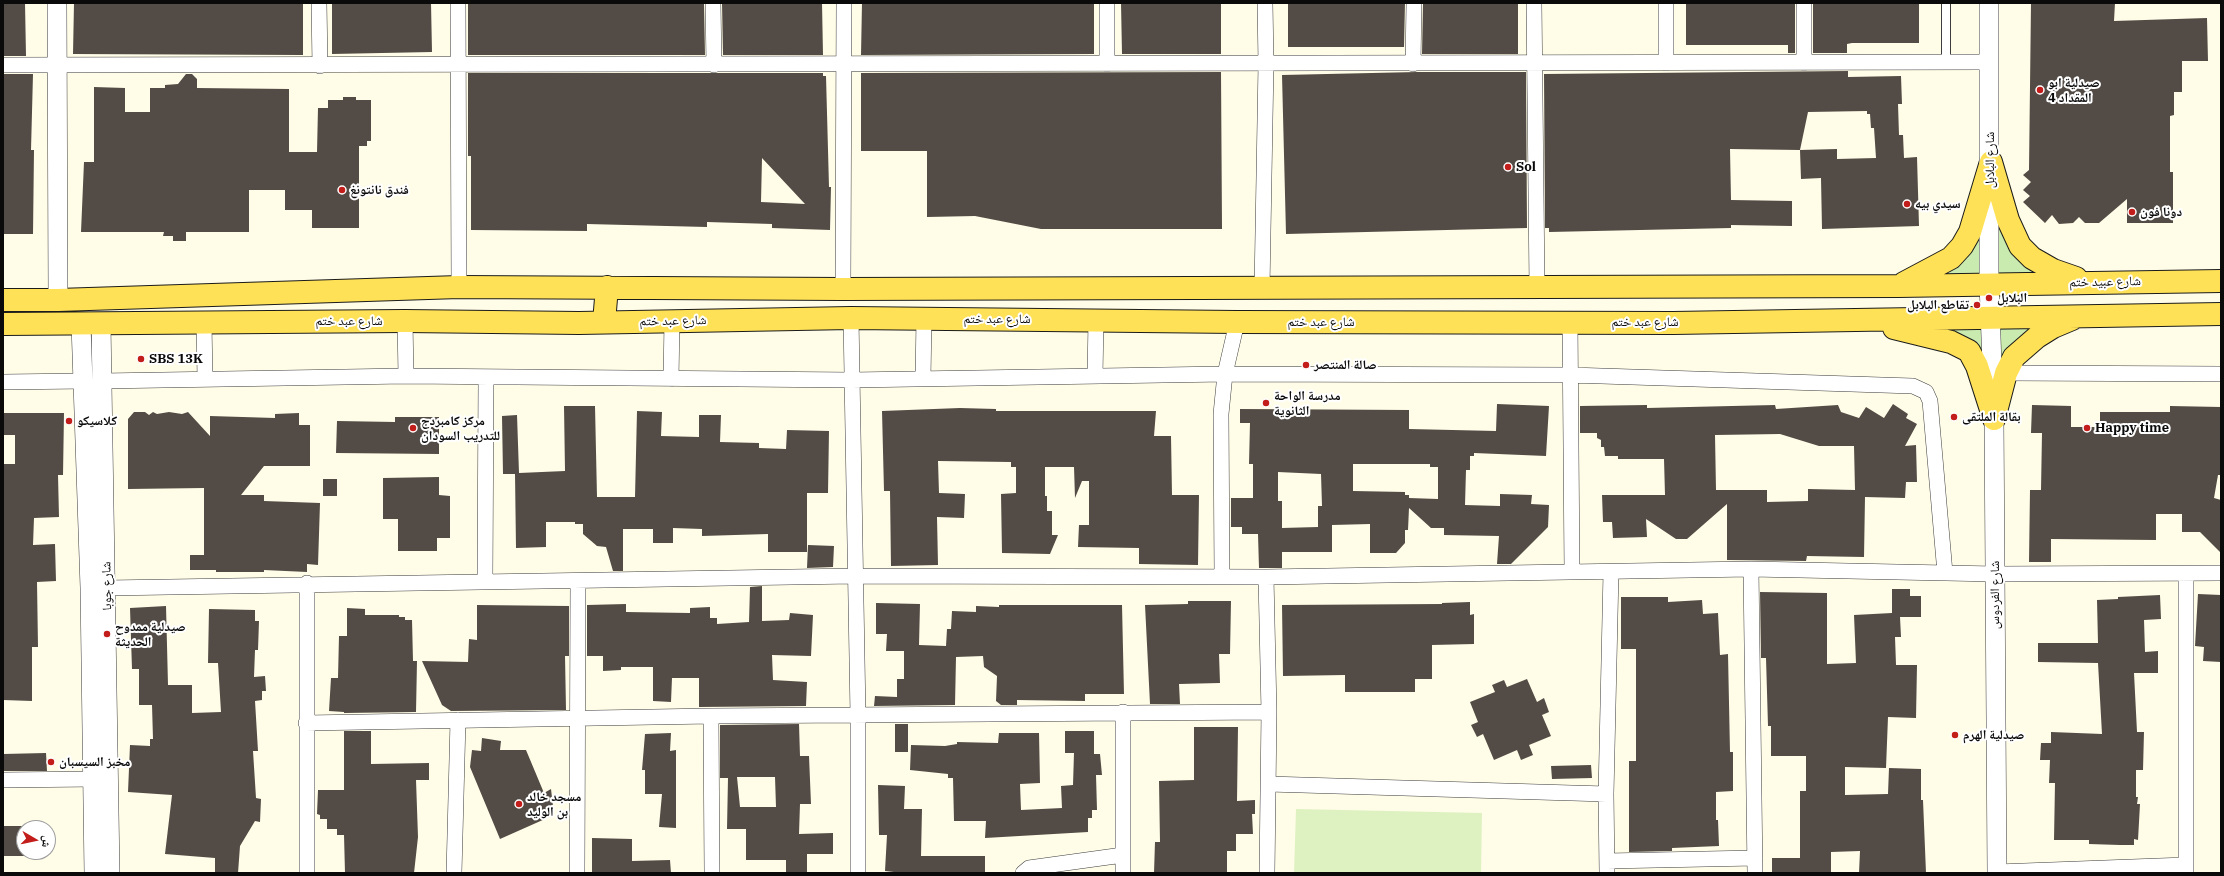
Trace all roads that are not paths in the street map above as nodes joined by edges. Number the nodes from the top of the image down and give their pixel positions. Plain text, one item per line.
1 (57, 3) edge
2 (319, 3) edge
3 (458, 3) edge
4 (712, 3) edge
5 (844, 3) edge
6 (1107, 3) edge
7 (1265, 3) edge
8 (1414, 3) edge
9 (1534, 3) edge
10 (1666, 3) edge
11 (1804, 3) edge
12 (1946, 3) edge
13 (1989, 3) edge
14 (1989, 62) junction
15 (1666, 63) junction
16 (1804, 63) junction
17 (1946, 63) junction
18 (58, 64) junction
19 (1107, 64) junction
20 (1266, 64) junction
21 (1413, 64) junction
22 (1534, 64) junction
23 (3, 65) edge
24 (714, 65) junction
25 (844, 65) junction
26 (320, 66) junction
27 (458, 66) junction
28 (1991, 162) junction
29 (2221, 281) edge
30 (2086, 282) junction
31 (1989, 283) junction
32 (1898, 286) junction
33 (458, 287) junction
34 (529, 287) junction
35 (607, 287) junction
36 (1262, 288) junction
37 (1536, 288) junction
38 (843, 289) junction
39 (3, 300) edge
40 (58, 300) junction
41 (2221, 314) edge
42 (2085, 315) junction
43 (851, 318) junction
44 (924, 318) junction
45 (1991, 318) junction
46 (1096, 320) junction
47 (1847, 320) junction
48 (405, 321) junction
49 (672, 321) junction
50 (1570, 321) junction
51 (529, 322) junction
52 (604, 322) junction
53 (1237, 322) junction
54 (204, 323) junction
55 (3, 324) edge
56 (91, 324) junction
57 (2006, 373) junction
58 (1225, 374) junction
59 (2221, 374) edge
60 (1570, 375) junction
61 (406, 376) junction
62 (1095, 376) junction
63 (205, 378) junction
64 (486, 378) junction
65 (671, 379) junction
66 (923, 379) junction
67 (852, 380) junction
68 (92, 381) junction
69 (3, 382) edge
70 (1994, 419) junction
71 (1751, 569) junction
72 (1572, 572) junction
73 (1611, 572) junction
74 (1945, 573) junction
75 (2221, 573) edge
76 (1995, 574) junction
77 (2186, 574) junction
78 (854, 576) junction
79 (1222, 577) junction
80 (1266, 577) junction
81 (578, 581) junction
82 (485, 582) junction
83 (307, 583) junction
84 (107, 588) junction
85 (1124, 712) junction
86 (1269, 712) junction
87 (858, 715) junction
88 (710, 716) junction
89 (578, 718) junction
90 (458, 720) junction
91 (306, 723) junction
92 (93, 779) junction
93 (3, 780) edge
94 (1268, 784) junction
95 (1606, 794) junction
96 (1123, 855) junction
97 (1755, 866) edge
98 (1607, 867) edge
99 (2186, 869) edge
100 (1997, 872) edge
101 (94, 873) edge
102 (110, 873) edge
103 (307, 873) edge
104 (454, 873) edge
105 (577, 873) edge
106 (712, 873) edge
107 (858, 873) edge
108 (1022, 873) edge
109 (1123, 873) edge
110 (1267, 873) edge

1 - 18 street
2 - 26 street
3 - 27 street
4 - 24 street
5 - 25 street
6 - 19 street
7 - 20 street
8 - 21 street
9 - 22 street
10 - 15 street
11 - 16 street
12 - 17 lane
13 - 14 street, شارع البلابل
14 - 17 street
14 - 28 street, شارع البلابل
15 - 16 street
15 - 22 street
16 - 17 street
18 - 23 street
18 - 26 street
18 - 40 street
19 - 20 street
19 - 25 street
20 - 21 street
20 - 36 street
21 - 22 street
22 - 37 street
24 - 25 street
24 - 27 street
25 - 38 street
26 - 27 street
27 - 33 street
28 - 30 main road
28 - 31 street, شارع البلابل
28 - 32 main road
29 - 30 main road, شارع عبيد ختم
30 - 31 main road, شارع عبيد ختم
31 - 32 main road
31 - 45 street, شارع البلابل
32 - 37 main road
33 - 34 main road
33 - 40 main road
34 - 35 main road
34 - 51 main road
35 - 38 main road
35 - 52 main road
36 - 37 main road
36 - 38 main road
39 - 40 main road
41 - 42 main road
42 - 45 main road
42 - 57 main road
43 - 44 main road, شارع عبد ختم
43 - 49 main road, شارع عبد ختم
43 - 67 street
44 - 46 main road, شارع عبد ختم
44 - 66 street
45 - 47 main road, شارع عبد ختم
45 - 70 street, شارع الفردوس
46 - 53 main road, شارع عبد ختم
46 - 62 street
47 - 50 main road, شارع عبد ختم
47 - 70 main road
48 - 51 main road, شارع عبد ختم
48 - 54 main road, شارع عبد ختم
48 - 61 street
49 - 52 main road, شارع عبد ختم
49 - 65 street
50 - 53 main road, شارع عبد ختم
50 - 60 street
51 - 52 main road, شارع عبد ختم
53 - 58 street
54 - 56 main road, شارع عبد ختم
54 - 63 street
55 - 56 main road, شارع عبد ختم
56 - 68 street, شارع جوبا
57 - 59 street
57 - 70 main road
58 - 60 street
58 - 62 street
58 - 79 street
60 - 72 street
60 - 74 street
61 - 63 street
61 - 64 street
62 - 66 street
63 - 68 street
64 - 65 street
64 - 82 street
65 - 67 street
66 - 67 street
67 - 78 street
68 - 69 street
68 - 84 street, شارع جوبا
68 - 92 street, شارع جوبا
70 - 76 street, شارع الفردوس
71 - 73 street
71 - 74 street
71 - 97 street
72 - 73 street
72 - 80 street
73 - 95 street
74 - 76 street
75 - 77 street
76 - 77 street
76 - 100 street, شارع الفردوس
77 - 99 street
78 - 79 street
78 - 81 street
78 - 87 street
79 - 80 street
80 - 86 street
81 - 82 street
81 - 89 street
82 - 83 street
83 - 84 street
83 - 91 street
84 - 102 street, شارع جوبا
85 - 86 street
85 - 87 street
85 - 96 street
86 - 94 street
87 - 88 street
87 - 107 street
88 - 89 street
88 - 106 street
89 - 90 street
89 - 105 street
90 - 91 street
90 - 104 street
91 - 103 street
92 - 93 street
92 - 101 street, شارع جوبا
94 - 95 street
94 - 110 street
95 - 98 street
96 - 108 street
96 - 109 street
97 - 98 street
99 - 100 street

